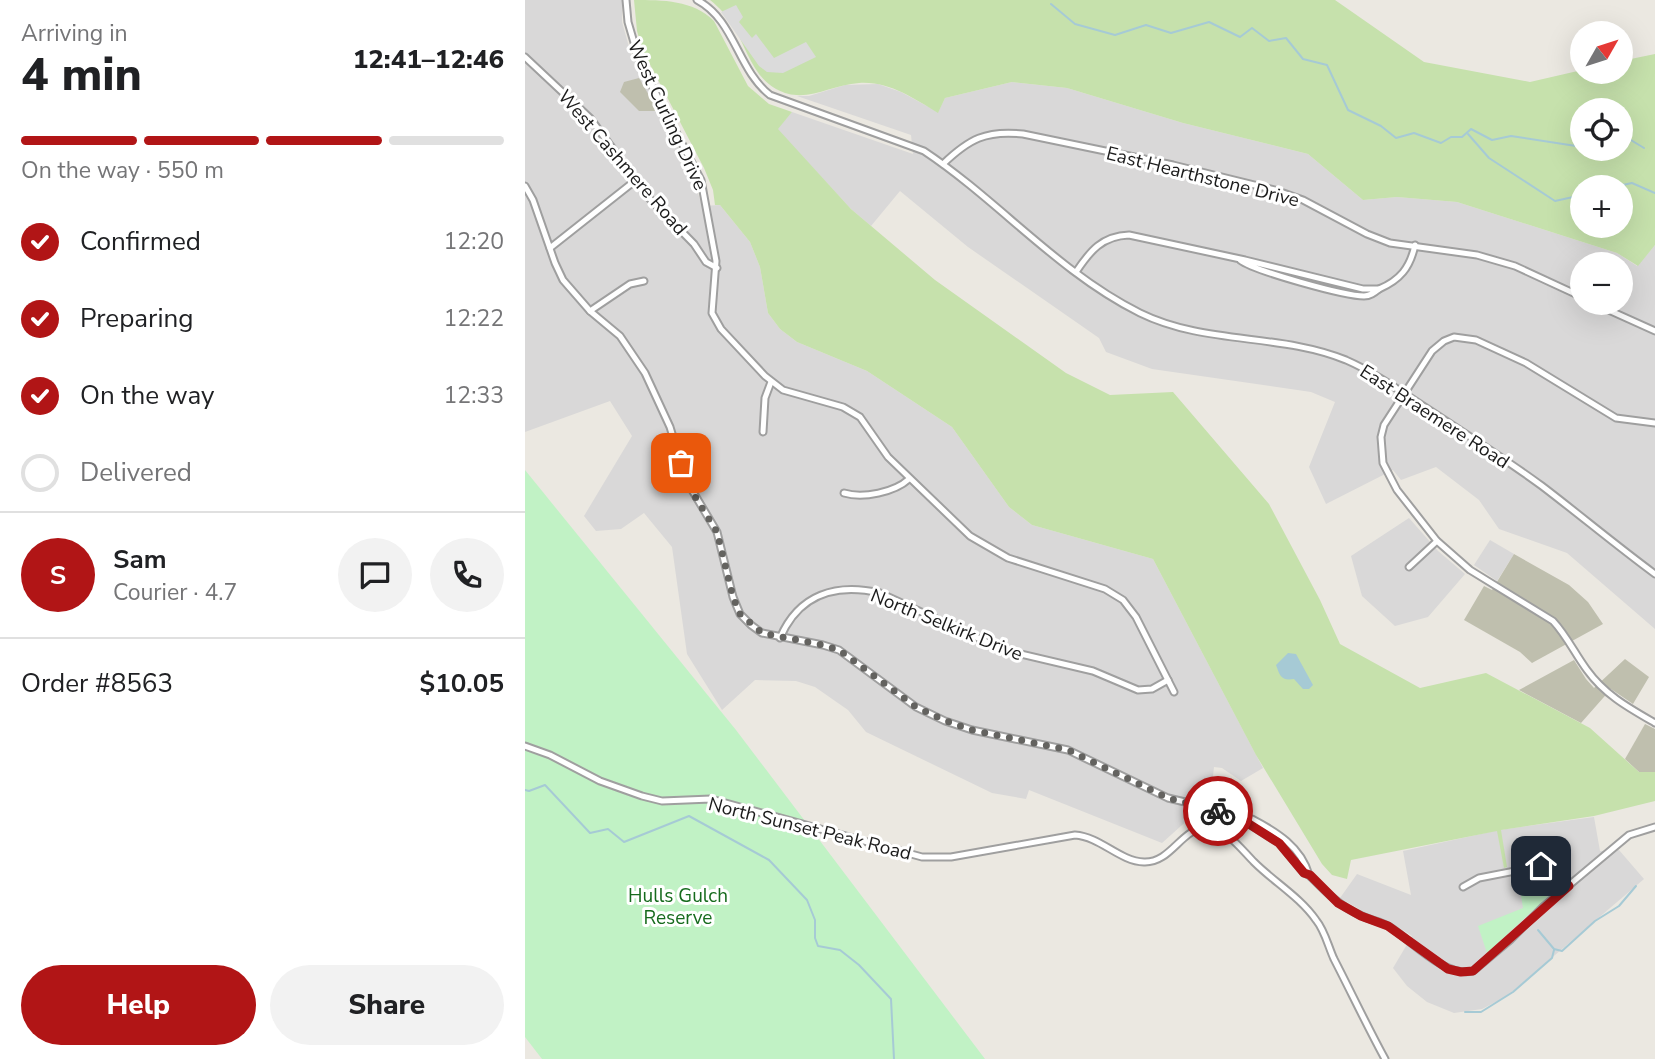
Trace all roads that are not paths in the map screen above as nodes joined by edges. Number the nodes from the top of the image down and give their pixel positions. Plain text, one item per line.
1 (626, 0) edge
2 (697, 0) edge
3 (525, 57) edge
4 (943, 164) junction
5 (636, 180) junction
6 (525, 186) edge
7 (1415, 245) junction
8 (550, 248) junction
9 (717, 268) junction
10 (1076, 272) junction
11 (645, 281) dead end
12 (1570, 291) edge
13 (590, 311) junction
14 (1620, 315) edge
15 (1655, 331) edge
16 (771, 382) junction
17 (1405, 394) junction
18 (1655, 423) edge
19 (763, 432) dead end
20 (909, 479) junction
21 (844, 493) dead end
22 (1437, 541) junction
23 (1409, 567) dead end
24 (1655, 575) edge
25 (780, 638) junction
26 (1168, 680) junction
27 (1174, 692) dead end
28 (1655, 723) edge
29 (525, 746) edge
30 (1655, 827) edge
31 (1569, 886) junction
32 (1463, 887) dead end
33 (1385, 1059) edge

1 - 9 street, West Curling Drive
2 - 4 street, East Braemere Road
3 - 5 street, West Cashmere Road
4 - 7 street, East Hearthstone Drive
4 - 10 street, East Braemere Road
5 - 8 street
5 - 9 street, West Cashmere Road
6 - 8 street
7 - 10 street
7 - 12 street, East Hearthstone Drive
8 - 13 street
9 - 16 street, West Curling Drive
10 - 17 street, East Braemere Road
11 - 13 street
13 - 25 street
14 - 15 street
16 - 19 street
16 - 20 street
17 - 18 street
17 - 22 street
17 - 24 street, East Braemere Road
20 - 21 street
20 - 26 street
22 - 23 street
22 - 28 street
25 - 26 street, North Selkirk Drive
25 - 31 street
26 - 27 street
29 - 33 street, North Sunset Peak Road
30 - 31 street
31 - 32 street

